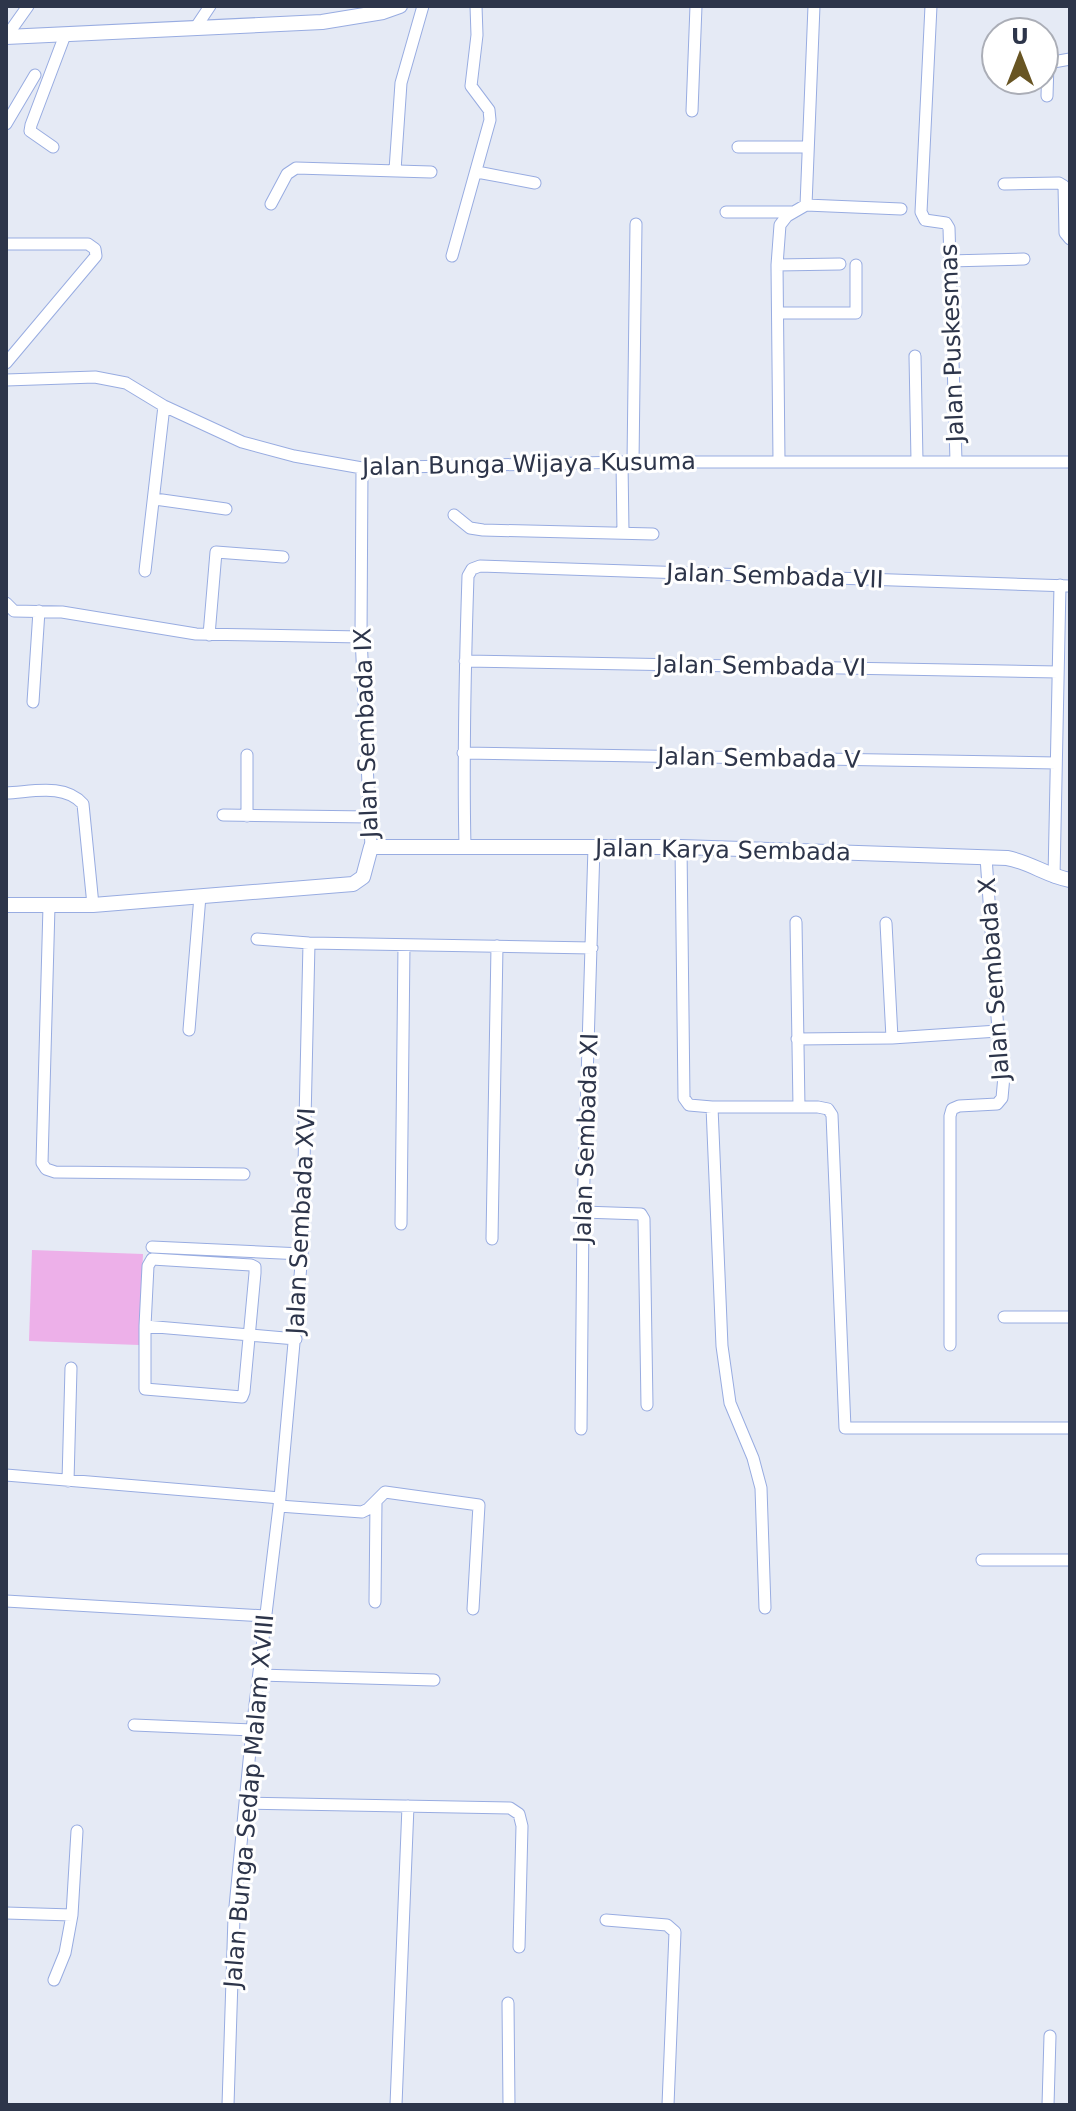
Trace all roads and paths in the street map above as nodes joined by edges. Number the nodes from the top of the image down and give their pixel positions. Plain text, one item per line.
1 (28, 6) edge
2 (210, 6) edge
3 (400, 6) edge
4 (423, 6) edge
5 (476, 6) edge
6 (696, 6) edge
7 (814, 6) edge
8 (931, 6) edge
9 (196, 27) junction
10 (65, 35) junction
11 (6, 37) edge
12 (35, 75) dead end
13 (692, 111) dead end
14 (6, 124) edge
15 (53, 147) dead end
16 (738, 147) dead end
17 (807, 147) junction
18 (395, 170) junction
19 (431, 172) dead end
20 (477, 172) junction
21 (535, 183) dead end
22 (1004, 184) dead end
23 (271, 204) dead end
24 (800, 208) junction
25 (901, 209) dead end
26 (726, 212) dead end
27 (636, 224) dead end
28 (1070, 239) edge
29 (6, 244) edge
30 (452, 256) dead end
31 (1024, 259) dead end
32 (949, 261) junction
33 (840, 264) dead end
34 (777, 265) junction
35 (856, 265) dead end
36 (778, 313) junction
37 (915, 356) dead end
38 (6, 363) edge
39 (6, 380) edge
40 (164, 406) junction
41 (779, 461) junction
42 (917, 461) junction
43 (956, 461) junction
44 (627, 462) junction
45 (1070, 462) edge
46 (362, 468) junction
47 (155, 499) junction
48 (226, 509) dead end
49 (454, 515) dead end
50 (623, 532) junction
51 (653, 534) dead end
52 (283, 557) dead end
53 (145, 571) dead end
54 (1065, 586) edge
55 (9, 606) edge
56 (39, 611) junction
57 (209, 635) junction
58 (361, 637) junction
59 (465, 661) junction
60 (1058, 672) junction
61 (33, 702) dead end
62 (463, 753) junction
63 (247, 755) dead end
64 (1056, 763) junction
65 (6, 793) edge
66 (223, 815) dead end
67 (247, 816) junction
68 (370, 817) junction
69 (371, 847) junction
70 (465, 847) junction
71 (594, 847) junction
72 (681, 847) junction
73 (986, 857) junction
74 (1054, 877) junction
75 (1070, 880) edge
76 (200, 896) junction
77 (6, 905) edge
78 (93, 905) junction
79 (49, 906) junction
80 (796, 922) dead end
81 (886, 923) dead end
82 (257, 939) dead end
83 (309, 943) junction
84 (404, 945) junction
85 (497, 946) junction
86 (592, 948) junction
87 (189, 1030) dead end
88 (998, 1031) junction
89 (892, 1038) junction
90 (797, 1039) junction
91 (712, 1107) junction
92 (799, 1107) junction
93 (244, 1174) dead end
94 (583, 1212) junction
95 (401, 1224) dead end
96 (492, 1239) dead end
97 (152, 1247) dead end
98 (302, 1254) junction
99 (1004, 1317) dead end
100 (1070, 1317) edge
101 (145, 1326) junction
102 (247, 1335) junction
103 (296, 1339) junction
104 (950, 1345) dead end
105 (71, 1368) dead end
106 (647, 1405) dead end
107 (1070, 1428) edge
108 (581, 1429) dead end
109 (6, 1475) edge
110 (68, 1481) junction
111 (279, 1502) junction
112 (376, 1502) junction
113 (982, 1560) dead end
114 (1070, 1560) edge
115 (6, 1601) edge
116 (375, 1602) dead end
117 (765, 1608) dead end
118 (473, 1609) dead end
119 (265, 1616) junction
120 (259, 1675) junction
121 (434, 1680) dead end
122 (134, 1725) dead end
123 (252, 1730) junction
124 (247, 1803) junction
125 (408, 1806) junction
126 (77, 1831) dead end
127 (6, 1913) edge
128 (72, 1915) junction
129 (606, 1920) dead end
130 (519, 1947) dead end
131 (54, 1980) dead end
132 (508, 2003) dead end
133 (1050, 2036) dead end
134 (228, 2105) edge
135 (396, 2105) edge
136 (509, 2105) edge
137 (668, 2105) edge
138 (1048, 2105) edge

1 - 11 street
2 - 9 street
3 - 9 street
4 - 18 street
5 - 20 street
6 - 13 street
7 - 17 street
8 - 32 street, Jalan Puskesmas
9 - 10 street
10 - 11 street
10 - 15 street
12 - 14 street
16 - 17 street
17 - 24 street
18 - 19 street
18 - 23 street
20 - 21 street
20 - 30 street
22 - 28 street
24 - 25 street
24 - 26 street
24 - 34 street
27 - 44 street
29 - 38 street
31 - 32 street
32 - 43 street, Jalan Puskesmas
33 - 34 street
34 - 36 street
35 - 36 street
36 - 41 street
37 - 42 street
39 - 40 street, Jalan Bunga Wijaya Kusuma
40 - 46 street, Jalan Bunga Wijaya Kusuma
40 - 47 street
41 - 42 street, Jalan Bunga Wijaya Kusuma
41 - 44 street, Jalan Bunga Wijaya Kusuma
42 - 43 street, Jalan Bunga Wijaya Kusuma
43 - 45 street, Jalan Bunga Wijaya Kusuma
44 - 46 street, Jalan Bunga Wijaya Kusuma
44 - 50 street
46 - 58 street, Jalan Sembada IX
47 - 48 street
47 - 53 street
49 - 50 street
50 - 51 street
52 - 57 street
54 - 59 street, Jalan Sembada VII
54 - 60 street
55 - 56 street
56 - 57 street
56 - 61 street
57 - 58 street
58 - 68 street, Jalan Sembada IX
59 - 60 street, Jalan Sembada VI
59 - 62 street
60 - 64 street
62 - 64 street, Jalan Sembada V
62 - 70 street
63 - 67 street
64 - 74 street
65 - 78 street
66 - 67 street
67 - 68 street
68 - 69 street, Jalan Sembada IX
69 - 70 street, Jalan Karya Sembada
69 - 76 street, Jalan Sembada IX
70 - 71 street, Jalan Karya Sembada
71 - 72 street, Jalan Karya Sembada
71 - 86 street, Jalan Sembada XI
72 - 73 street, Jalan Karya Sembada
72 - 91 street
73 - 74 street, Jalan Karya Sembada
73 - 88 street, Jalan Sembada X
74 - 75 street, Jalan Karya Sembada
76 - 78 street, Jalan Sembada IX
76 - 87 street
77 - 79 street, Jalan Sembada IX
78 - 79 street, Jalan Sembada IX
79 - 93 street
80 - 90 street
81 - 89 street
82 - 83 street
83 - 84 street
83 - 98 street, Jalan Sembada XVI
84 - 85 street
84 - 95 street
85 - 86 street
85 - 96 street
86 - 94 street, Jalan Sembada XI
88 - 89 street
88 - 104 street, Jalan Sembada X
89 - 90 street
90 - 92 street
91 - 92 street
91 - 117 street
92 - 107 street
94 - 106 street
94 - 108 street, Jalan Sembada XI
97 - 98 street
98 - 103 street, Jalan Sembada XVI
99 - 100 street
101 - 102 street
101 - 102 street
101 - 102 street
102 - 103 street
103 - 111 street, Jalan Sembada XVI
105 - 110 street
109 - 110 street
110 - 111 street
111 - 112 street
111 - 119 street, Jalan Bunga Sedap Malam XVIII
112 - 116 street
112 - 118 street
113 - 114 street
115 - 119 street
119 - 120 street, Jalan Bunga Sedap Malam XVIII
120 - 121 street
120 - 123 street, Jalan Bunga Sedap Malam XVIII
122 - 123 street
123 - 124 street, Jalan Bunga Sedap Malam XVIII
124 - 125 street
124 - 134 street, Jalan Bunga Sedap Malam XVIII
125 - 130 street
125 - 135 street
126 - 128 street
127 - 128 street
128 - 131 street
129 - 137 street
132 - 136 street
133 - 138 street

